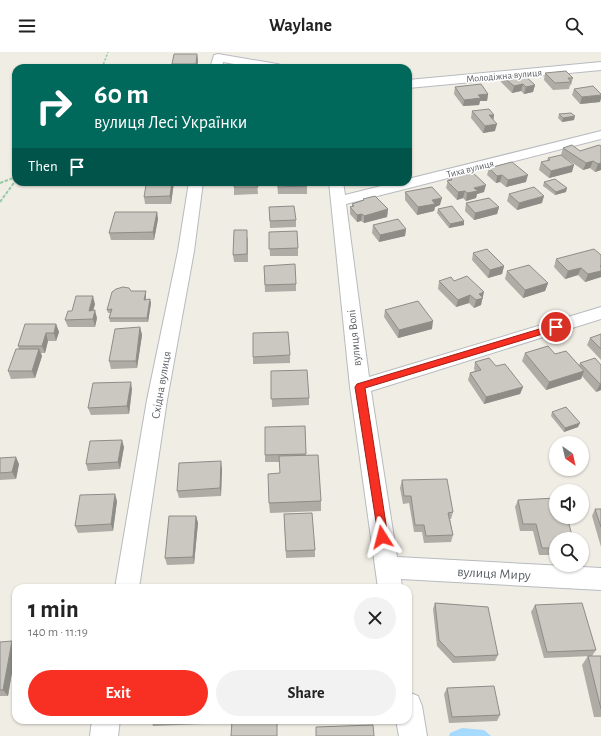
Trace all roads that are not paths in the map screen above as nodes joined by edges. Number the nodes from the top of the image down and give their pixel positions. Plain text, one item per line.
1 (217, 63) edge
2 (229, 64) edge
3 (601, 66) edge
4 (412, 84) edge
5 (601, 135) edge
6 (412, 183) edge
7 (195, 186) edge
8 (337, 186) edge
9 (399, 186) edge
10 (339, 201) junction
11 (601, 313) edge
12 (360, 387) junction
13 (388, 578) edge
14 (601, 579) edge
15 (128, 584) edge
16 (106, 724) edge
17 (410, 724) edge
18 (104, 736) edge
19 (412, 736) edge

1 - 2 street
3 - 4 street, Молодіжна вулиця
5 - 6 street, Тиха вулиця
7 - 15 street, Східна вулиця
8 - 10 street, вулиця Волі
9 - 10 street, Тиха вулиця
10 - 12 street, вулиця Волі
11 - 12 street
12 - 13 street, вулиця Волі
13 - 14 street, вулиця Миру
16 - 18 street
17 - 19 street

